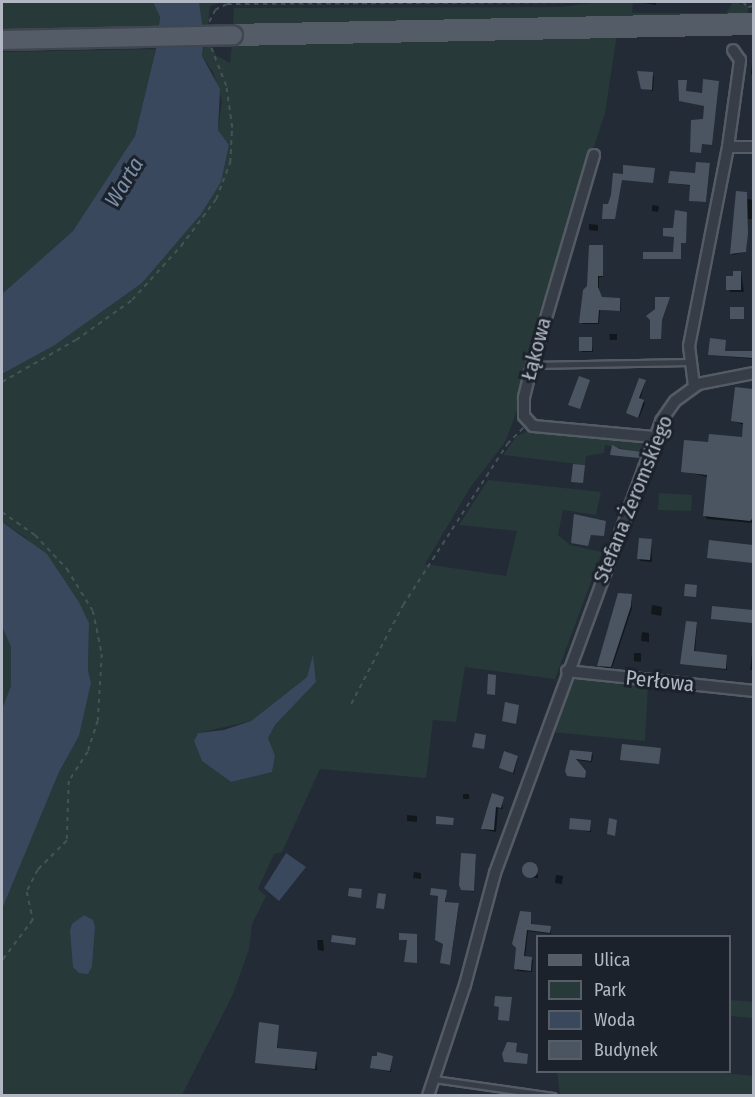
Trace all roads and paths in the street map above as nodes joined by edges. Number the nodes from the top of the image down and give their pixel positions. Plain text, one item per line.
1 (588, 2) edge
2 (743, 2) edge
3 (232, 3) edge
4 (753, 6) edge
5 (753, 24) edge
6 (209, 27) dead end
7 (210, 38) dead end
8 (2, 40) edge
9 (734, 50) dead end
10 (728, 147) junction
11 (753, 147) edge
12 (594, 155) dead end
13 (689, 362) junction
14 (532, 365) junction
15 (753, 373) edge
16 (2, 382) edge
17 (694, 386) junction
18 (532, 426) junction
19 (654, 437) junction
20 (2, 512) edge
21 (567, 671) junction
22 (753, 691) edge
23 (351, 704) dead end
24 (2, 961) edge
25 (434, 1079) junction
26 (428, 1095) edge
27 (553, 1095) edge

1 - 3 path
2 - 4 path
3 - 6 path
5 - 8 main road, bridge
7 - 16 path
9 - 10 street
10 - 11 street
10 - 13 street
12 - 14 street, Łąkowa
13 - 14 lane
13 - 17 street
14 - 18 street, Łąkowa
15 - 17 street
17 - 19 street, Stefana Żeromskiego
18 - 19 street
18 - 23 path
19 - 21 street, Stefana Żeromskiego
20 - 24 path
21 - 22 street, Perłowa
21 - 25 street, Stefana Żeromskiego
25 - 26 street, Stefana Żeromskiego
25 - 27 lane

